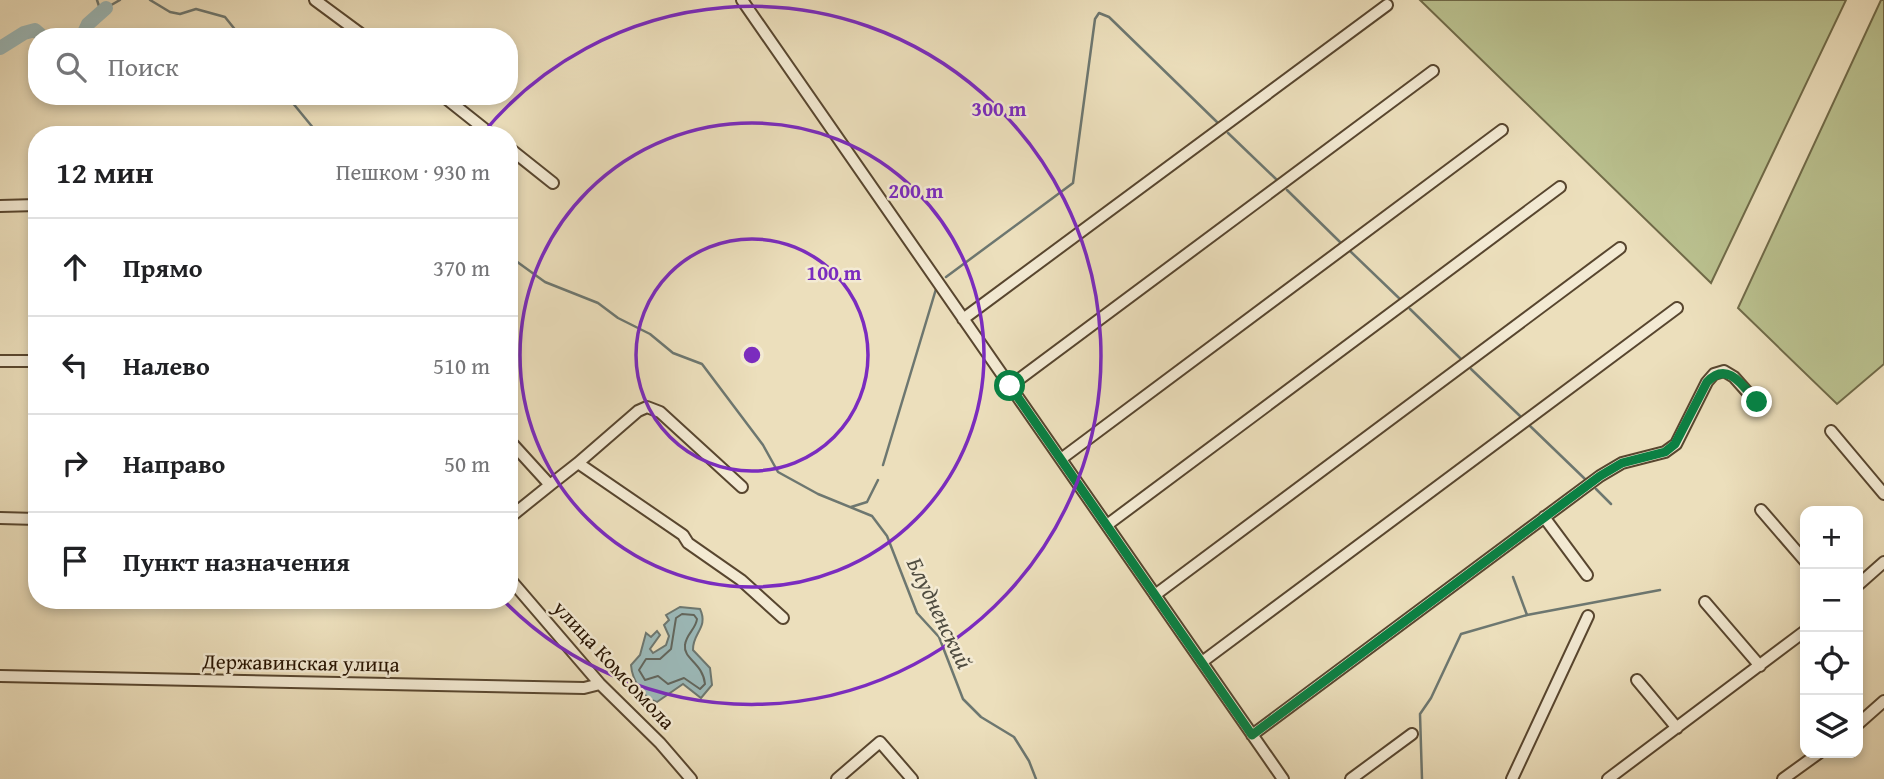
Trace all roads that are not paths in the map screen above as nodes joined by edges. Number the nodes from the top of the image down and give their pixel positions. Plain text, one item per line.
1 (314, 0) edge
2 (742, 0) edge
3 (1387, 5) dead end
4 (353, 28) edge
5 (1433, 71) dead end
6 (454, 105) edge
7 (481, 126) edge
8 (1502, 130) dead end
9 (518, 155) edge
10 (554, 183) dead end
11 (1560, 187) dead end
12 (28, 205) edge
13 (0, 206) edge
14 (1620, 248) dead end
15 (1677, 308) dead end
16 (963, 318) junction
17 (0, 361) edge
18 (28, 361) edge
19 (1010, 386) junction
20 (1757, 402) dead end
21 (1830, 431) dead end
22 (518, 450) edge
23 (1061, 458) junction
24 (578, 463) junction
25 (550, 485) junction
26 (742, 487) dead end
27 (1884, 494) edge
28 (1761, 510) dead end
29 (518, 512) edge
30 (1544, 517) junction
31 (0, 519) edge
32 (28, 519) edge
33 (1107, 525) junction
34 (1800, 555) edge
35 (1884, 562) edge
36 (1587, 575) dead end
37 (1863, 581) edge
38 (518, 588) edge
39 (1156, 595) junction
40 (1705, 602) dead end
41 (1588, 616) dead end
42 (783, 618) dead end
43 (1804, 632) edge
44 (1202, 662) junction
45 (1760, 666) junction
46 (0, 676) edge
47 (1637, 680) dead end
48 (600, 684) junction
49 (1884, 701) edge
50 (1863, 720) edge
51 (1677, 728) junction
52 (1412, 734) dead end
53 (1252, 735) junction
54 (1812, 758) edge
55 (691, 779) edge
56 (837, 779) edge
57 (912, 779) edge
58 (1283, 779) edge
59 (1351, 779) edge
60 (1512, 779) edge
61 (1608, 779) edge
62 (1783, 779) edge

1 - 4 street
2 - 16 street
3 - 16 street
5 - 19 street
6 - 7 street
8 - 23 street
9 - 10 street
11 - 33 street
12 - 13 street
14 - 39 street
15 - 44 street
16 - 19 street
17 - 18 street
19 - 23 street
20 - 30 street
21 - 27 street
22 - 25 street
23 - 33 street
24 - 25 street
24 - 26 street
24 - 42 street
25 - 29 street
28 - 34 street
30 - 36 street
30 - 53 street
31 - 32 street
33 - 39 street
35 - 37 street
38 - 48 street, улица Комсомола
39 - 44 street
40 - 45 street
41 - 60 street
43 - 45 street
44 - 53 street
45 - 51 street
46 - 48 street, Державинская улица
47 - 51 street
48 - 55 street, улица Комсомола
49 - 50 street
51 - 61 street
52 - 59 street
53 - 58 street
54 - 62 street
56 - 57 street

